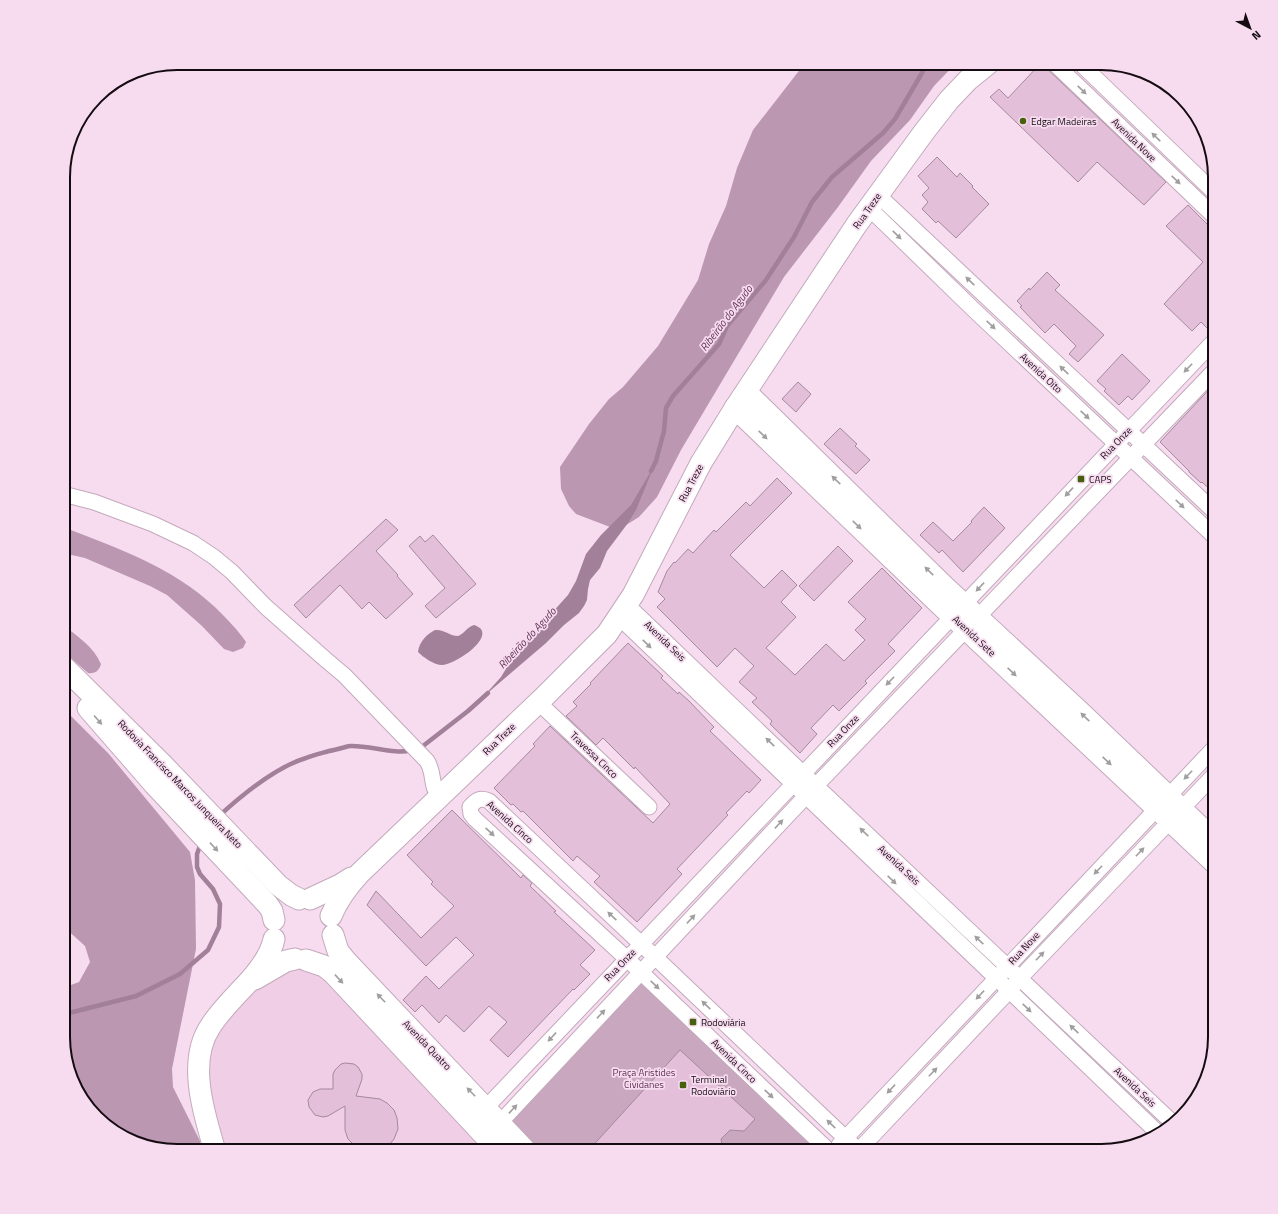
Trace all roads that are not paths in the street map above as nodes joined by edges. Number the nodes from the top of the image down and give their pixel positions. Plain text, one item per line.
1 (980, 70) edge
2 (1061, 70) edge
3 (1087, 70) edge
4 (1208, 186) edge
5 (874, 202) junction
6 (1208, 210) edge
7 (1208, 347) edge
8 (1208, 377) edge
9 (740, 400) junction
10 (1128, 430) junction
11 (1116, 443) junction
12 (1144, 444) junction
13 (1131, 458) junction
14 (70, 496) edge
15 (1208, 505) edge
16 (1208, 531) edge
17 (623, 611) junction
18 (965, 616) junction
19 (70, 673) edge
20 (70, 688) edge
21 (538, 702) junction
22 (1208, 756) edge
23 (797, 779) junction
24 (1208, 779) edge
25 (810, 791) junction
26 (439, 796) junction
27 (649, 807) dead end
28 (1169, 809) junction
29 (194, 812) junction
30 (1208, 836) edge
31 (1208, 855) edge
32 (360, 872) junction
33 (254, 875) junction
34 (918, 882) junction
35 (1086, 882) junction
36 (907, 894) junction
37 (1098, 896) junction
38 (305, 899) junction
39 (332, 926) junction
40 (274, 930) junction
41 (641, 944) junction
42 (655, 957) junction
43 (626, 958) junction
44 (301, 960) junction
45 (1007, 966) junction
46 (641, 972) junction
47 (1020, 978) junction
48 (996, 979) junction
49 (248, 984) junction
50 (1009, 992) junction
51 (409, 1041) junction
52 (1092, 1046) junction
53 (1080, 1059) junction
54 (1146, 1097) junction
55 (1133, 1110) junction
56 (479, 1114) junction
57 (1169, 1119) edge
58 (500, 1122) junction
59 (1154, 1129) edge
60 (846, 1138) junction
61 (213, 1144) edge
62 (493, 1144) edge
63 (520, 1144) edge
64 (822, 1144) edge
65 (840, 1144) edge
66 (852, 1144) edge
67 (865, 1144) edge

1 - 5 street, Rua Treze
2 -> 6 street, Avenida Nove
4 -> 3 street, Avenida Nove
5 - 9 street, Rua Treze
10 -> 5 street, Avenida Oito
5 -> 11 street, Avenida Oito
7 -> 10 street, Rua Onze
8 - 12 street, Rua Onze
9 - 17 street, Rua Treze
9 - 18 street, Avenida Sete
10 - 11 street, Rua Onze
10 - 12 street, Avenida Oito
11 - 13 street, Avenida Oito
11 -> 18 street, Rua Onze
12 - 13 street, Rua Onze
12 - 15 street, Avenida Oito
13 -> 16 street, Avenida Oito
13 - 18 street, Rua Onze
14 - 26 street
17 - 21 street, Rua Treze
17 - 23 street, Avenida Seis
18 -> 23 street, Rua Onze
18 - 25 street, Rua Onze
18 - 28 street, Avenida Sete
19 - 29 street, Rodovia Francisco Marcos Junqueira Neto
20 -> 29 street, Rodovia Francisco Marcos Junqueira Neto
21 - 26 street, Rua Treze
21 - 27 street, Travessa Cinco
22 -> 28 street, Rua Nove
23 - 25 street, Avenida Seis
23 - 41 street, Rua Onze
24 - 28 street, Rua Nove
34 -> 25 street, Avenida Seis
25 -> 36 street, Avenida Seis
42 -> 25 street, Rua Onze
26 - 32 street, Rua Treze
28 - 30 street, Avenida Sete
28 - 31 street, Avenida Sete
28 -> 35 street, Rua Nove
37 -> 28 street, Rua Nove
29 - 33 street, Rodovia Francisco Marcos Junqueira Neto
32 - 38 street, Rua Treze
32 - 39 street, Rua Treze
33 - 38 street, Rodovia Francisco Marcos Junqueira Neto
33 - 40 street, Rodovia Francisco Marcos Junqueira Neto
34 - 36 street
45 -> 34 street, Avenida Seis
35 - 37 street
35 - 45 street, Rua Nove
36 - 48 street, Avenida Seis
47 -> 37 street, Rua Nove
38 - 39 street
38 - 40 street
39 - 44 street
51 -> 39 street, Avenida Quatro
40 - 44 street
40 - 49 street
41 - 42 street, Avenida Cinco
41 - 43 street, Rua Onze
41 -> 43 street, Avenida Cinco
42 - 46 street, Rua Onze
60 -> 42 street, Avenida Cinco
43 - 46 street, Avenida Cinco
43 -> 56 street, Rua Onze
44 - 49 street
44 -> 51 street, Avenida Quatro
45 - 47 street, Avenida Seis
45 - 48 street, Rua Nove
58 -> 46 street, Rua Onze
46 -> 64 street, Avenida Cinco
47 - 50 street, Rua Nove
52 -> 47 street, Avenida Seis
48 - 50 street, Avenida Seis
48 -> 60 street, Rua Nove
49 - 61 street
50 -> 53 street, Avenida Seis
67 -> 50 street, Rua Nove
51 - 56 street, Avenida Quatro
52 - 53 street
52 - 54 street, Avenida Seis
53 - 55 street, Avenida Seis
54 - 55 street
54 - 57 street, Avenida Seis
55 - 59 street, Avenida Seis
56 - 58 street, Avenida Quatro
56 - 62 street, Avenida Quatro
58 - 62 street, Rua Onze
58 - 63 street, Avenida Quatro
60 - 65 street, Rua Nove
60 - 66 street, Avenida Cinco

